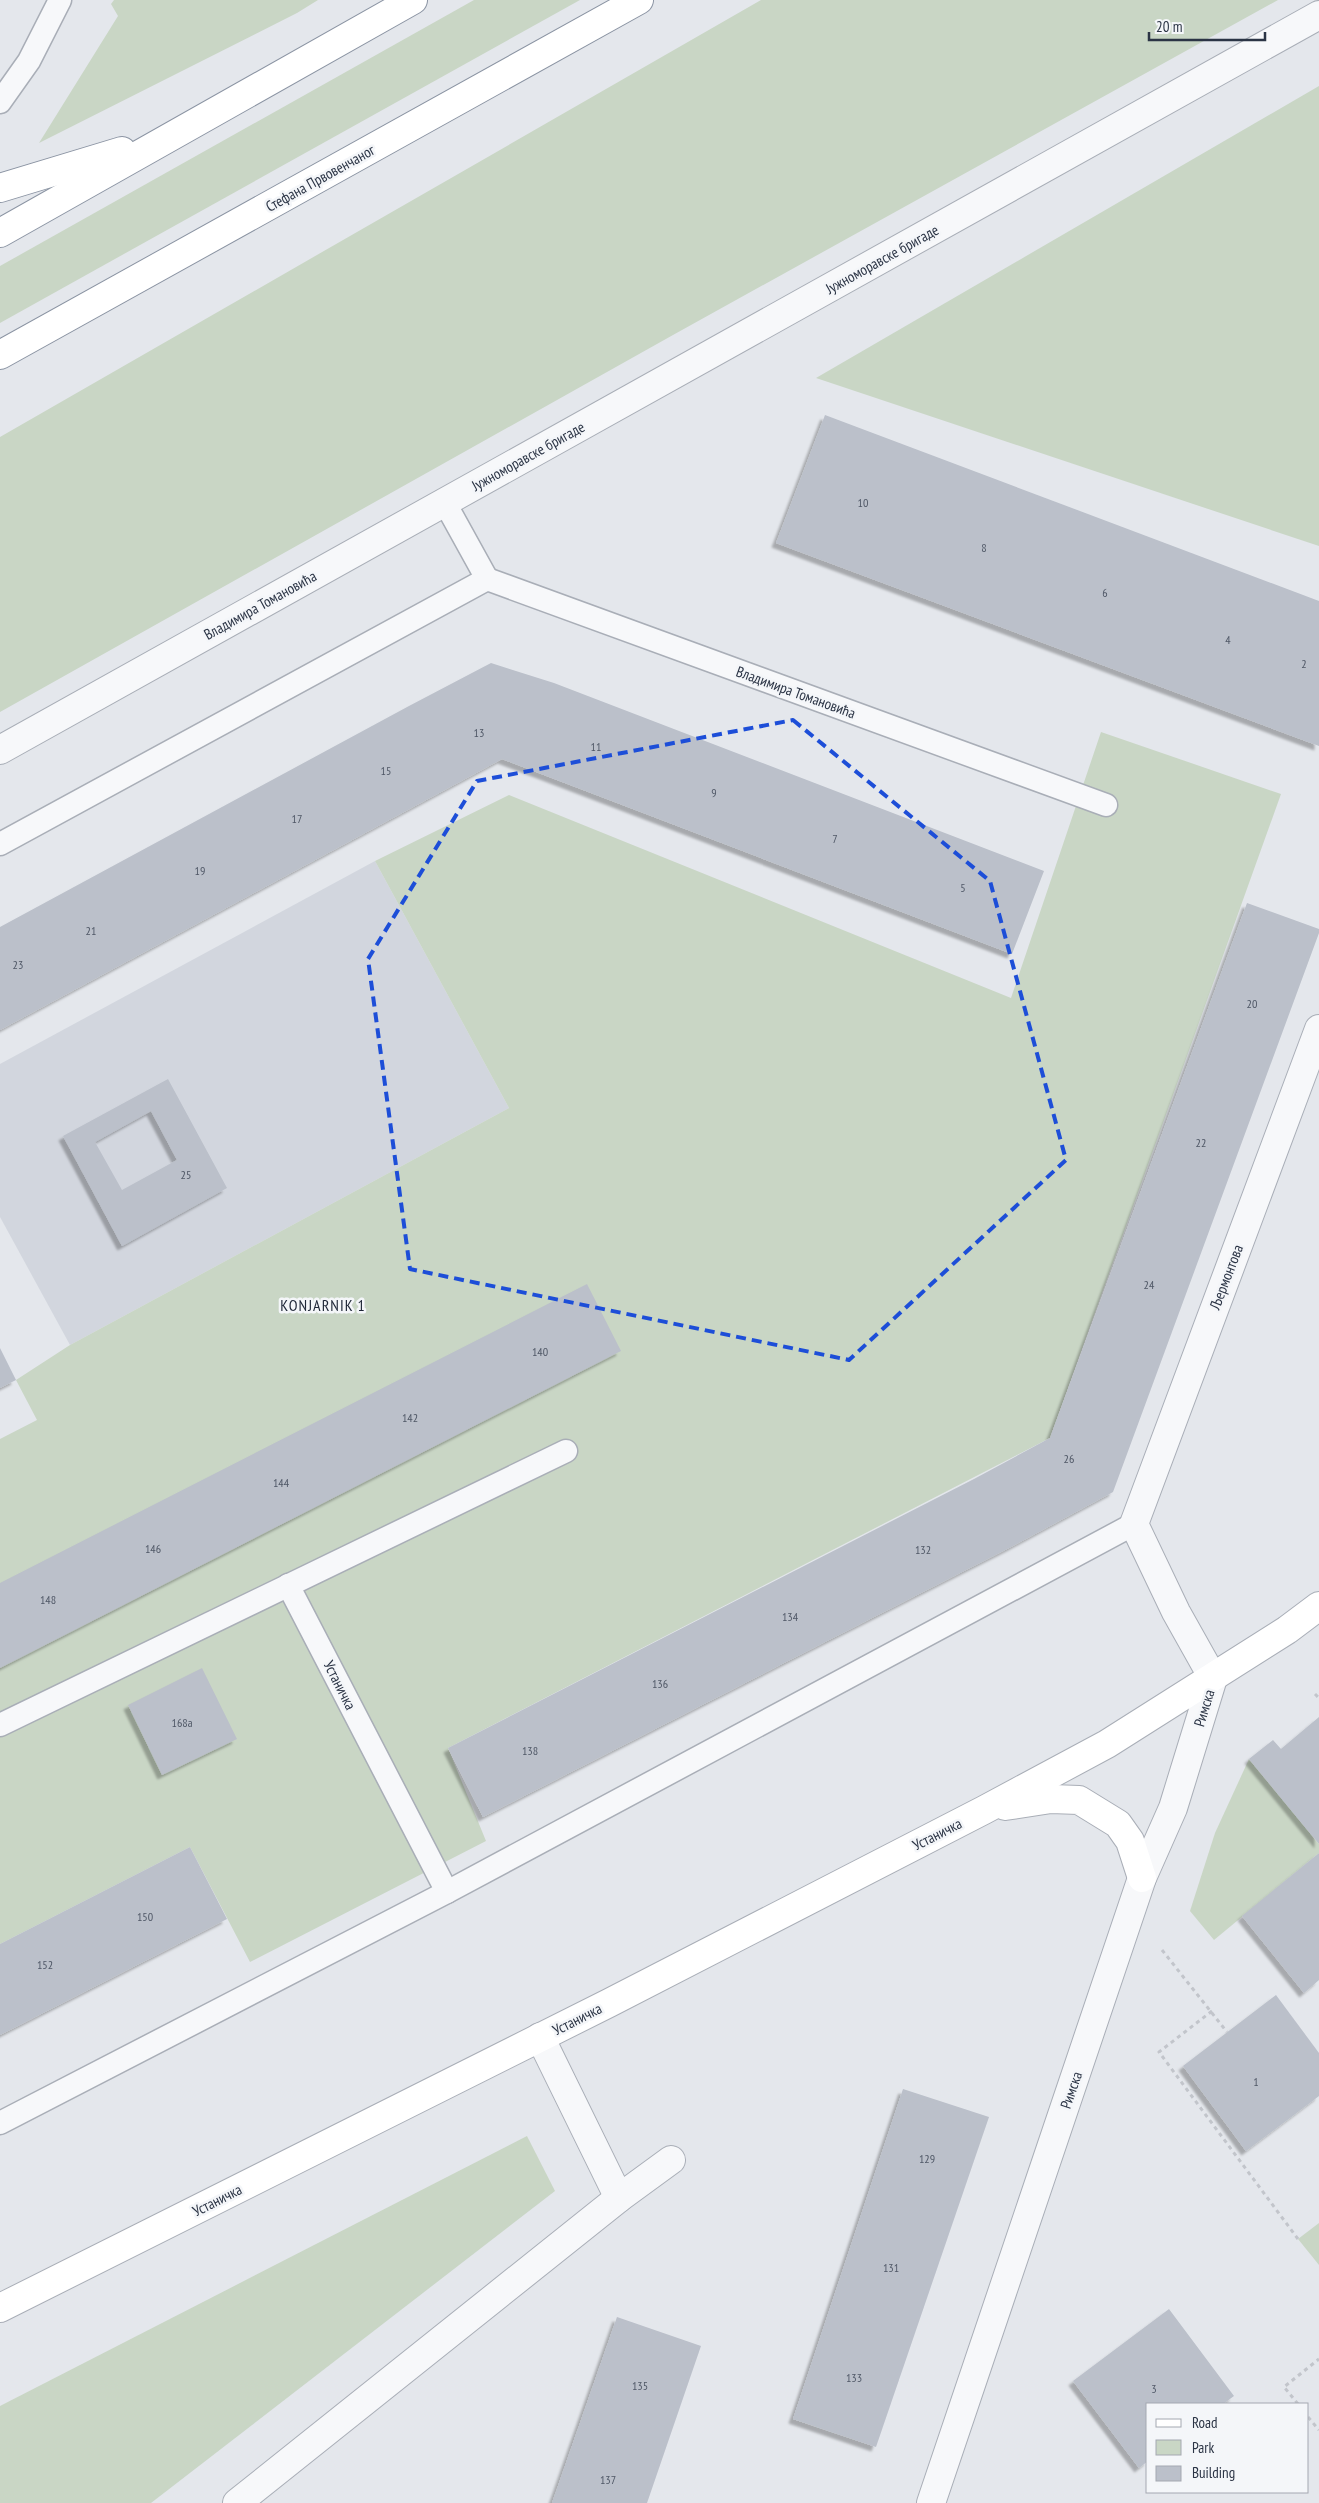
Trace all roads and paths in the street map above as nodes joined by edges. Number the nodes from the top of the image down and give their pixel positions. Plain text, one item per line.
1 (60, 0) edge
2 (413, 0) edge
3 (639, 0) edge
4 (1319, 16) edge
5 (0, 102) edge
6 (169, 136) junction
7 (0, 188) edge
8 (0, 233) edge
9 (0, 355) edge
10 (445, 503) junction
11 (487, 579) junction
12 (0, 750) edge
13 (1106, 805) dead end
14 (0, 844) edge
15 (1319, 1029) edge
16 (566, 1451) dead end
17 (1134, 1524) junction
18 (288, 1585) junction
19 (1319, 1606) edge
20 (1213, 1678) junction
21 (1315, 1694) dead end
22 (1319, 1698) edge
23 (0, 1725) edge
24 (984, 1810) junction
25 (1142, 1878) junction
26 (447, 1892) junction
27 (1162, 1950) dead end
28 (1212, 2011) junction
29 (1227, 2032) dead end
30 (540, 2037) junction
31 (0, 2123) edge
32 (671, 2160) dead end
33 (619, 2198) junction
34 (1298, 2239) dead end
35 (0, 2308) edge
36 (1319, 2359) edge
37 (1297, 2403) edge
38 (1309, 2417) edge
39 (1319, 2430) edge
40 (237, 2503) edge
41 (930, 2503) edge

1 - 5 lane
2 - 6 main road
3 - 9 main road, Стефана Првовенчаног
4 - 10 street, Јужноморавске бригаде
6 - 7 main road
6 - 8 main road
10 - 11 lane
10 - 12 street, Владимира Томановића
11 - 13 lane, Владимира Томановића
11 - 14 lane
15 - 17 street, Љермонтова
16 - 18 lane
17 - 20 street
17 - 26 lane
18 - 23 lane
18 - 26 lane, Устаничка
19 - 20 main road, Устаничка
20 - 24 main road, Устаничка
20 - 25 street, Римска
21 - 22 path
24 - 25 main road
24 - 30 main road, Устаничка
25 - 41 street, Римска
26 - 31 lane
27 - 28 path
28 - 29 path
28 - 34 path
30 - 33 street, Устаничка
30 - 35 main road, Устаничка
32 - 33 street
33 - 40 street
36 - 37 path
38 - 39 path

